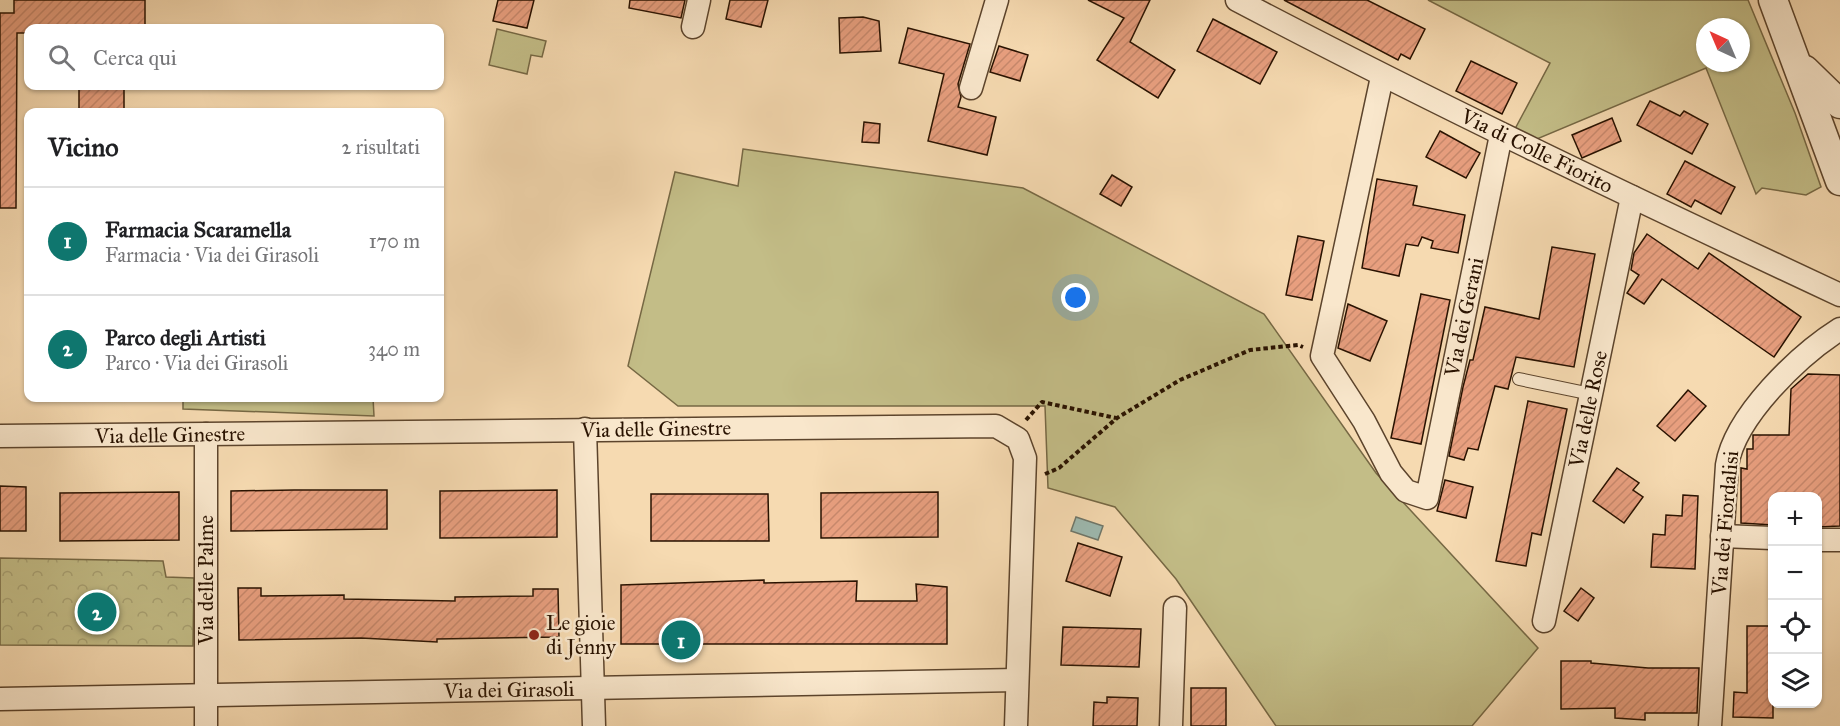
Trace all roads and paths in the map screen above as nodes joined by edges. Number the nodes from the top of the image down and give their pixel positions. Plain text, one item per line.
1 (699, 0) edge
2 (997, 0) edge
3 (1237, 0) edge
4 (1773, 0) edge
5 (693, 27) dead end
6 (1797, 62) junction
7 (1382, 76) junction
8 (971, 88) dead end
9 (1840, 104) edge
10 (1501, 135) junction
11 (1840, 181) edge
12 (1632, 197) junction
13 (1840, 295) edge
14 (1840, 329) edge
15 (1322, 356) junction
16 (1519, 379) dead end
17 (1591, 394) junction
18 (1117, 418) junction
19 (585, 429) junction
20 (1014, 434) junction
21 (206, 435) junction
22 (0, 436) edge
23 (1024, 482) junction
24 (1722, 536) junction
25 (1768, 538) edge
26 (1822, 540) edge
27 (1840, 540) edge
28 (1175, 608) dead end
29 (1544, 621) dead end
30 (1017, 680) junction
31 (594, 688) junction
32 (206, 696) junction
33 (0, 699) edge
34 (206, 726) edge
35 (594, 726) edge
36 (1016, 726) edge
37 (1171, 726) edge
38 (1710, 726) edge

1 - 5 street
2 - 8 street
3 - 7 street, Via di Colle Fiorito
4 - 6 street
6 - 9 street
6 - 11 street
7 - 10 street, Via di Colle Fiorito
7 - 15 street
10 - 12 street, Via di Colle Fiorito
10 - 15 street, Via dei Gerani
12 - 13 street, Via di Colle Fiorito
12 - 17 street, Via delle Rose
14 - 24 street, Via dei Fiordalisi
15 - 18 path
16 - 17 lane
17 - 29 street, Via delle Rose
18 - 20 path
18 - 23 path
19 - 20 street, Via delle Ginestre
19 - 21 street, Via delle Ginestre
19 - 31 street
20 - 23 street
21 - 22 street, Via delle Ginestre
21 - 32 street, Via delle Palme
23 - 30 street
24 - 25 street
24 - 38 street, Via dei Fiordalisi
26 - 27 street
28 - 37 street
30 - 31 street, Via dei Girasoli
30 - 36 street
31 - 32 street, Via dei Girasoli
31 - 35 street
32 - 33 street, Via dei Girasoli
32 - 34 street, Via delle Palme

